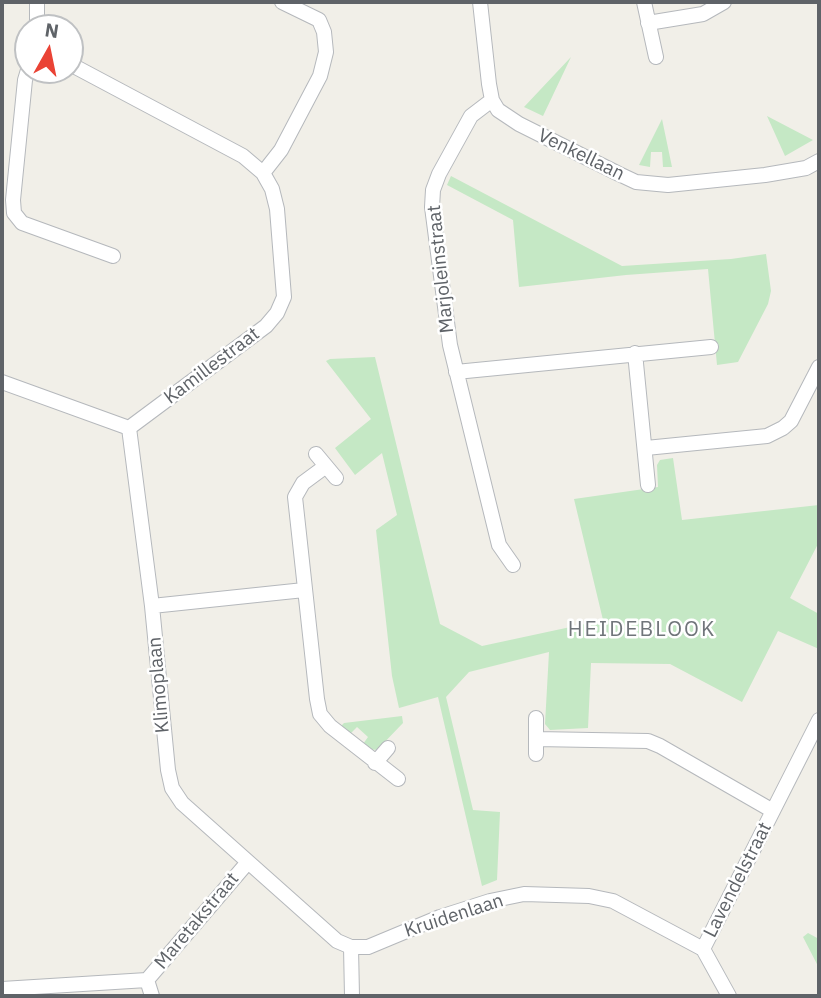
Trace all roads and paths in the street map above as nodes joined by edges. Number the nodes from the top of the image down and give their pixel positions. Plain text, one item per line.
1 (282, 2) edge
2 (480, 2) edge
3 (644, 2) edge
4 (724, 2) edge
5 (648, 23) junction
6 (656, 57) dead end
7 (84, 71) edge
8 (25, 84) edge
9 (492, 100) junction
10 (819, 162) edge
11 (263, 173) junction
12 (113, 256) dead end
13 (711, 347) dead end
14 (635, 354) junction
15 (819, 367) edge
16 (456, 372) junction
17 (2, 382) edge
18 (129, 428) junction
19 (646, 448) junction
20 (336, 478) dead end
21 (648, 485) dead end
22 (513, 565) dead end
23 (304, 590) junction
24 (152, 606) junction
25 (536, 718) dead end
26 (819, 720) edge
27 (388, 748) dead end
28 (375, 763) junction
29 (398, 779) dead end
30 (773, 811) junction
31 (248, 862) junction
32 (351, 947) junction
33 (703, 949) junction
34 (147, 980) junction
35 (2, 989) edge
36 (152, 996) edge
37 (352, 996) edge
38 (729, 996) edge

1 - 11 street
2 - 9 street
3 - 5 street
4 - 5 street
5 - 6 street
7 - 11 street
8 - 12 street
9 - 10 street, Venkellaan
9 - 16 street, Marjoleinstraat
11 - 18 street, Kamillestraat
13 - 14 street
14 - 16 street
14 - 19 street
15 - 19 street
16 - 22 street, Marjoleinstraat
17 - 18 street
18 - 24 street, Klimoplaan
19 - 21 street
20 - 23 street
23 - 24 street
23 - 28 street
24 - 31 street, Klimoplaan
25 - 30 street, Lavendelstraat
26 - 30 street, Lavendelstraat
27 - 28 street
28 - 29 street
30 - 33 street, Lavendelstraat
31 - 32 street, Klimoplaan
31 - 34 street, Maretakstraat
32 - 33 street, Kruidenlaan
32 - 37 street
33 - 38 street
34 - 35 street, Maretakstraat
34 - 36 street, Maretakstraat

